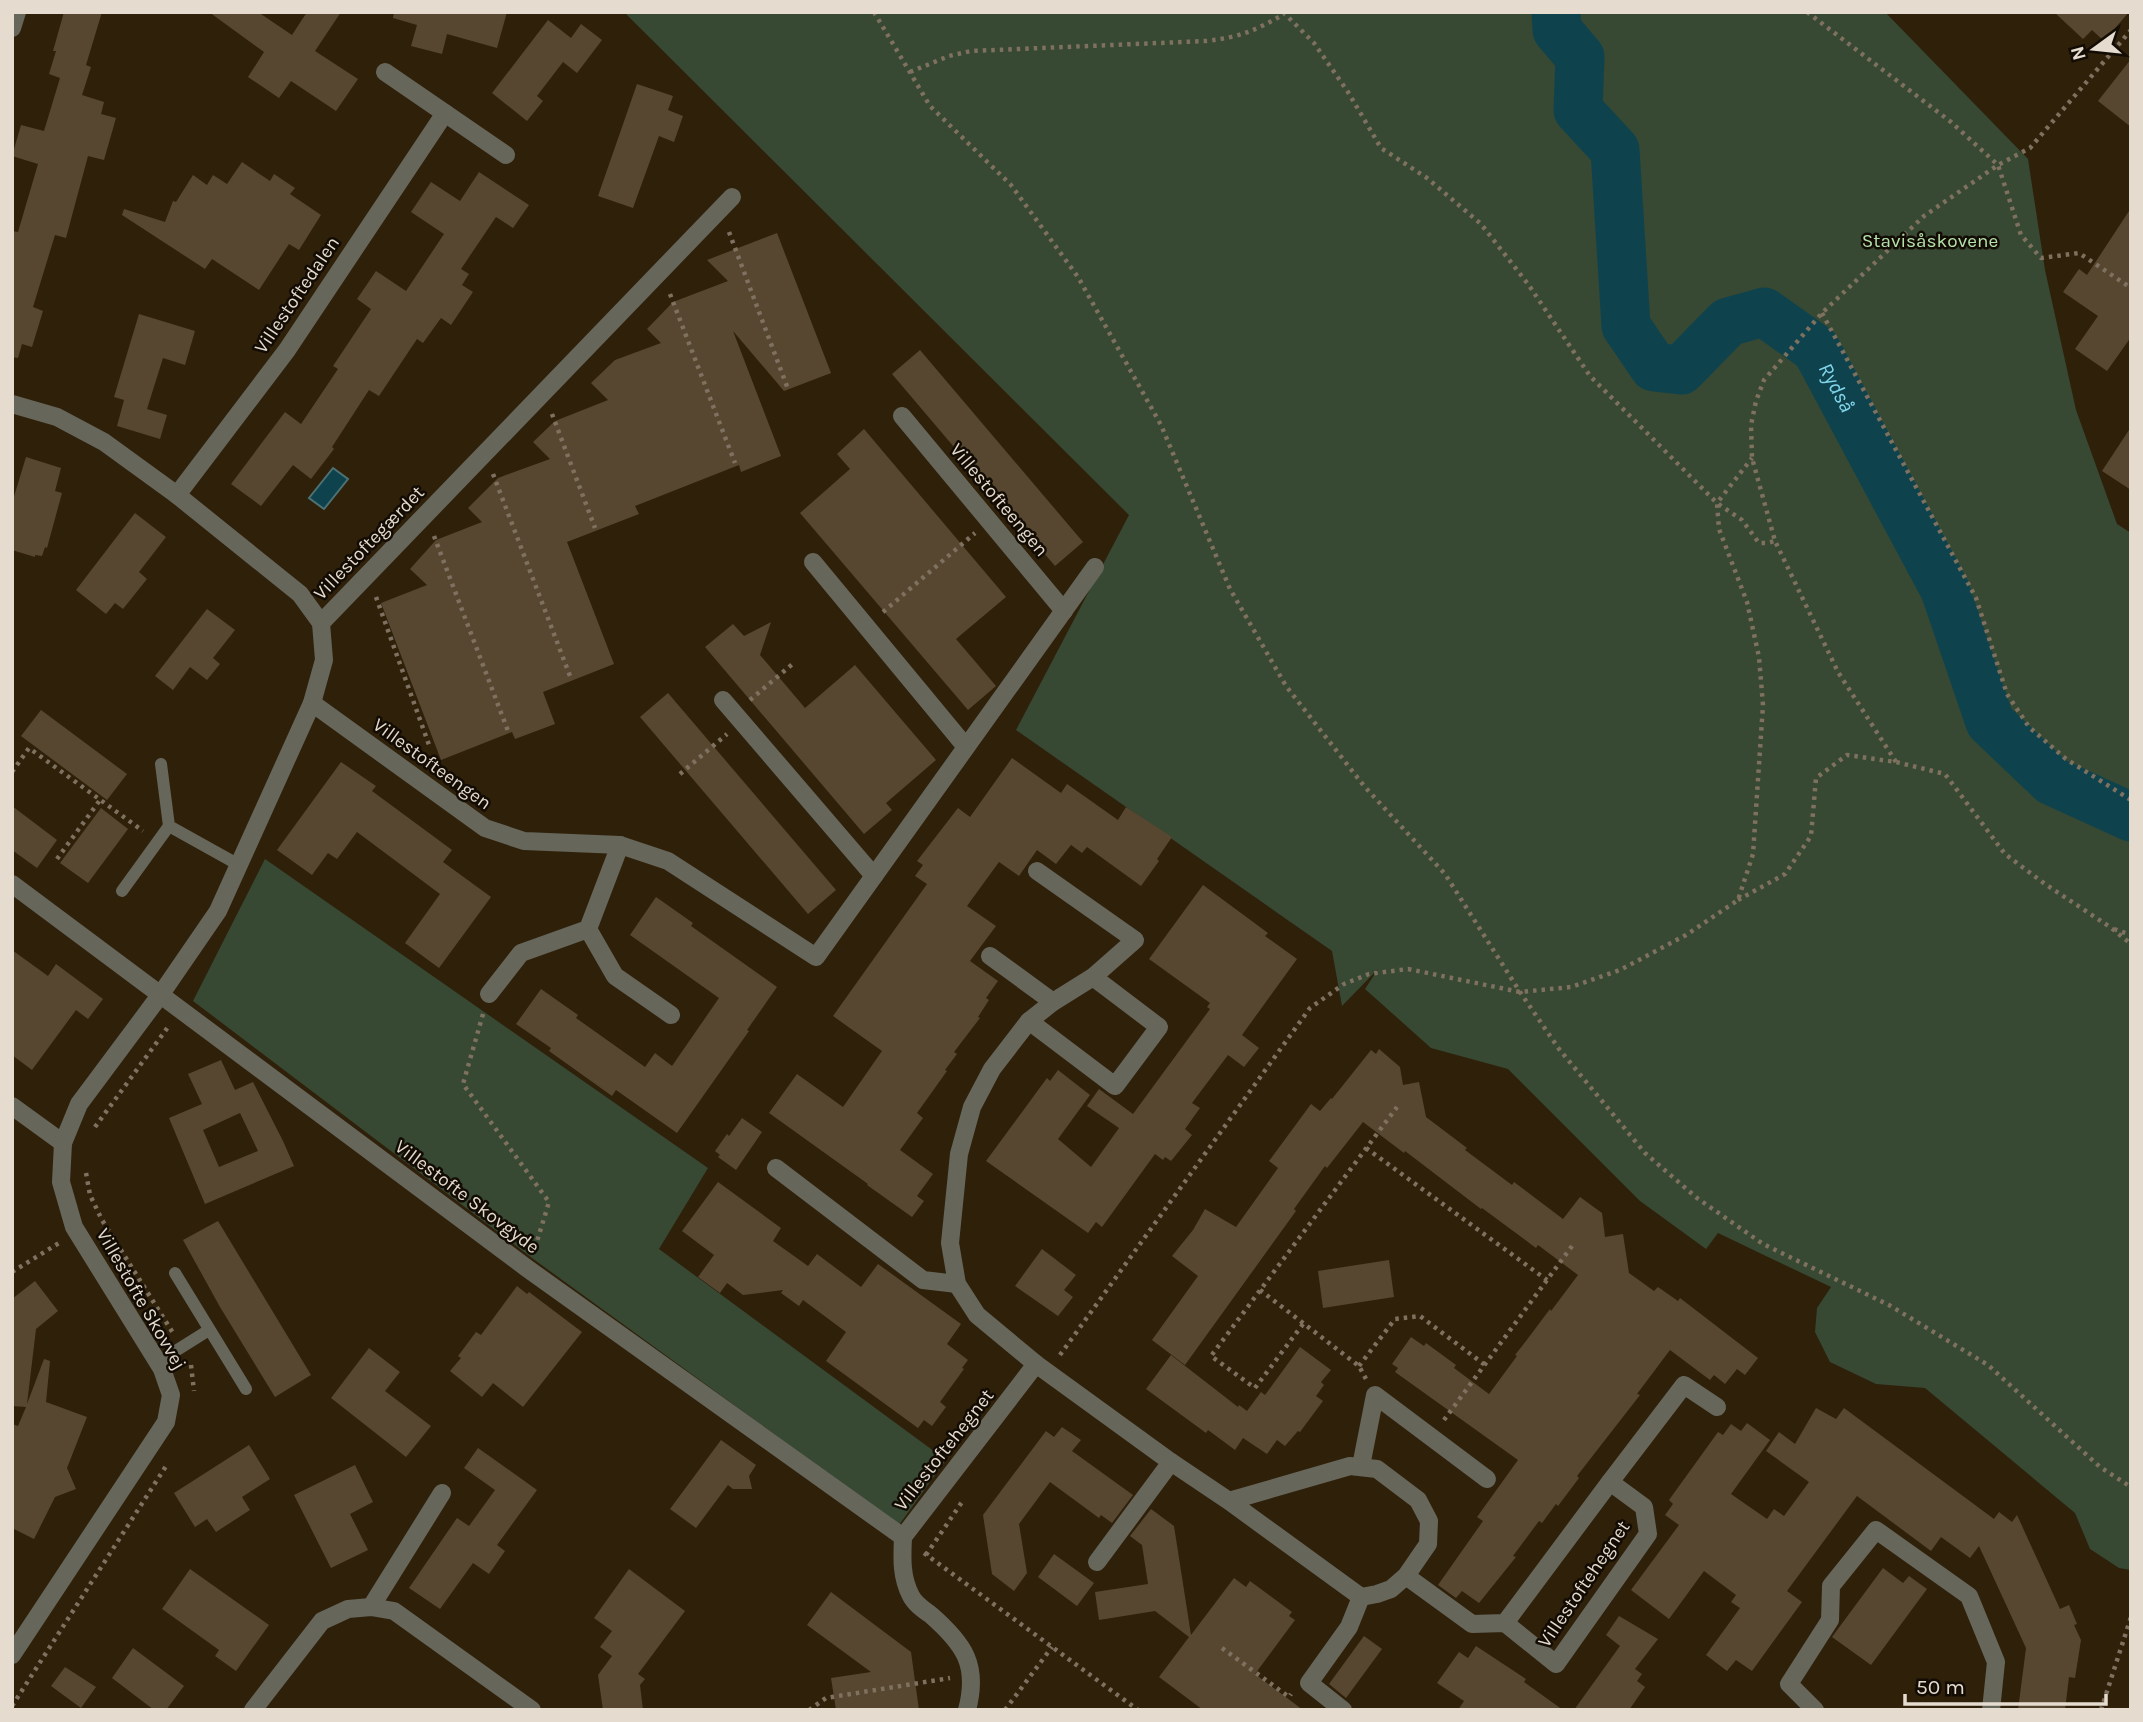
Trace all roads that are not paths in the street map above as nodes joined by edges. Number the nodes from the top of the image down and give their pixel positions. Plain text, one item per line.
1 (17, 12) edge
2 (12, 28) edge
3 (385, 72) dead end
4 (445, 113) junction
5 (506, 155) dead end
6 (726, 203) road end
7 (12, 404) edge
8 (902, 416) dead end
9 (177, 495) junction
10 (813, 562) dead end
11 (1095, 567) dead end
12 (1064, 611) junction
13 (321, 623) junction
14 (312, 703) junction
15 (732, 712) road end
16 (967, 747) junction
17 (161, 764) dead end
18 (169, 826) junction
19 (620, 845) junction
20 (239, 864) junction
21 (1037, 871) dead end
22 (874, 876) junction
23 (12, 884) edge
24 (122, 891) dead end
25 (588, 929) junction
26 (990, 956) dead end
27 (1093, 977) junction
28 (162, 994) junction
29 (489, 994) road end
30 (1053, 1002) junction
31 (671, 1015) dead end
32 (1029, 1021) junction
33 (12, 1106) edge
34 (63, 1143) junction
35 (776, 1168) dead end
36 (175, 1273) dead end
37 (957, 1284) junction
38 (209, 1329) junction
39 (158, 1362) junction
40 (1042, 1368) junction
41 (246, 1389) dead end
42 (1717, 1407) dead end
43 (1171, 1462) junction
44 (1361, 1466) junction
45 (1487, 1479) dead end
46 (1610, 1482) junction
47 (442, 1493) dead end
48 (1229, 1501) junction
49 (903, 1537) junction
50 (1097, 1562) dead end
51 (1406, 1576) junction
52 (1361, 1597) junction
53 (371, 1607) junction
54 (1506, 1623) junction
55 (12, 1655) edge
56 (253, 1710) edge
57 (532, 1710) edge
58 (967, 1710) edge
59 (1343, 1710) edge
60 (1815, 1710) edge
61 (1991, 1710) edge

1 - 2 street
3 - 4 street
4 - 5 street
4 - 9 street, Villestoftedalen
6 - 13 street, Villestoftegærdet
7 - 9 street
8 - 12 street, Villestofteengen
9 - 13 street
10 - 16 street
11 - 12 street, Villestofteengen
12 - 16 street, Villestofteengen
13 - 14 street, Villestoftegærdet
14 - 19 street, Villestofteengen
14 - 20 street, Villestoftegærdet
15 - 22 street
16 - 22 street, Villestofteengen
17 - 18 lane
18 - 20 lane
18 - 24 lane
19 - 22 street, Villestofteengen
19 - 25 street
20 - 28 street, Villestoftegærdet
21 - 27 street
23 - 28 street, Villestofte Skovgyde
25 - 29 street
25 - 31 street
26 - 30 street
27 - 30 street
27 - 32 street
28 - 34 street, Villestofte Skovvej
28 - 49 street, Villestofte Skovgyde
30 - 32 street
32 - 37 street
33 - 34 street
34 - 39 street, Villestofte Skovvej
35 - 37 street
36 - 38 lane
37 - 40 street
38 - 39 lane
38 - 41 lane
39 - 55 street, Villestofte Skovvej
40 - 43 street
40 - 49 street, Villestoftehegnet
42 - 46 street, Villestoftehegnet
43 - 48 street
43 - 50 street
44 - 45 street
44 - 48 street
44 - 51 street
46 - 54 street, Villestoftehegnet
46 - 54 street, Villestoftehegnet
47 - 53 street
48 - 52 street
49 - 58 street, Villestoftehegnet
51 - 52 street
51 - 54 street
52 - 59 street
53 - 56 street
53 - 57 street
60 - 61 street

